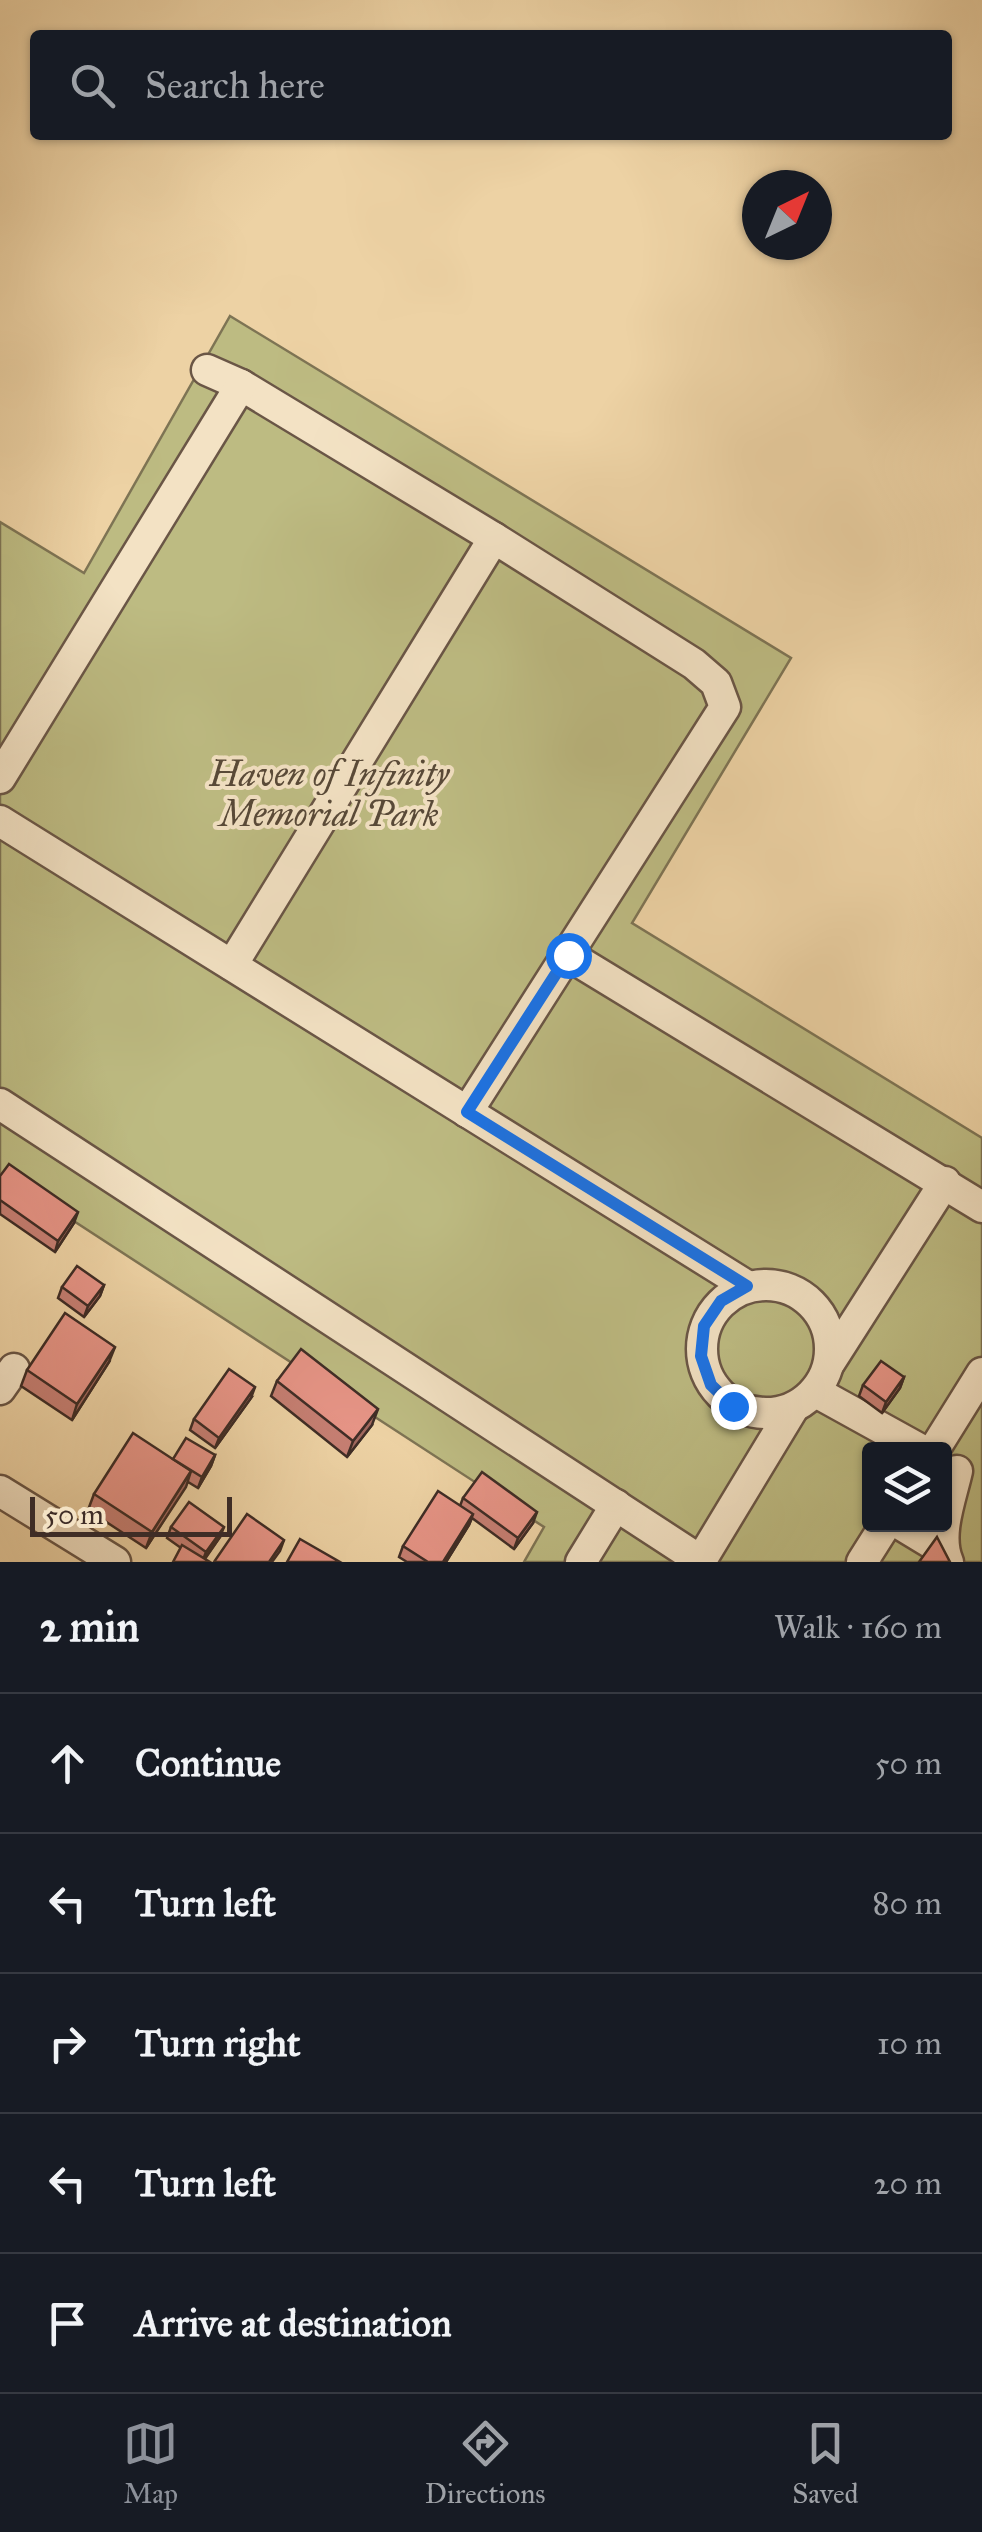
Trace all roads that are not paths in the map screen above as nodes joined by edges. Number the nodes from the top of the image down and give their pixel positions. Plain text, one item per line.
1 (208, 370) dead end
2 (241, 385) junction
3 (494, 538) junction
4 (0, 778) edge
5 (0, 821) edge
6 (568, 955) junction
7 (232, 966) junction
8 (0, 1104) edge
9 (467, 1112) junction
10 (946, 1182) junction
11 (982, 1206) edge
12 (747, 1286) junction
13 (830, 1362) junction
14 (982, 1373) edge
15 (804, 1401) junction
16 (902, 1442) edge
17 (939, 1442) edge
18 (961, 1474) edge
19 (0, 1492) edge
20 (616, 1504) junction
21 (881, 1532) edge
22 (912, 1532) edge
23 (946, 1556) edge
24 (700, 1561) edge
25 (115, 1562) edge
26 (580, 1562) edge
27 (862, 1562) edge

1 - 2 street
2 - 3 street
2 - 4 street
3 - 6 street
3 - 7 street
5 - 7 street
6 - 9 street
6 - 10 street
7 - 9 street
8 - 20 street
9 - 12 street
10 - 11 street
10 - 13 street
12 - 13 street
12 - 15 street
13 - 15 street
14 - 17 street
15 - 16 street
15 - 24 street
18 - 23 street
19 - 25 street
20 - 24 street
20 - 26 street
21 - 27 street
22 - 23 street

